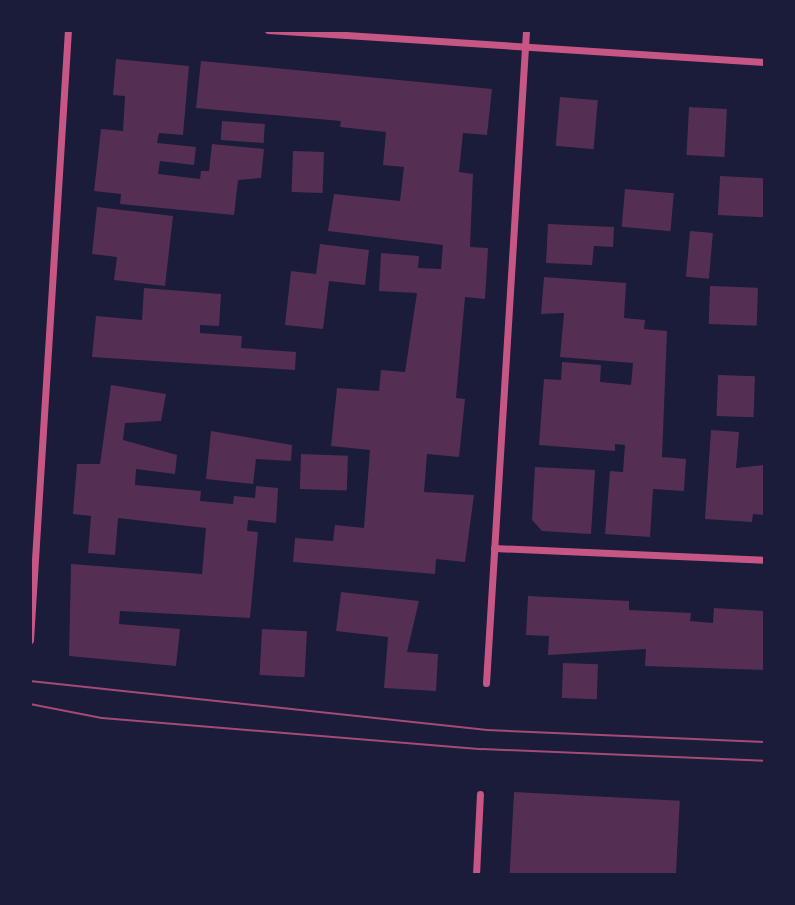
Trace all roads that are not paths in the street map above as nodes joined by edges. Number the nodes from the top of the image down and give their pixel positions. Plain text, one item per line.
1 (68, 30) edge
2 (268, 30) edge
3 (527, 30) edge
4 (525, 48) junction
5 (765, 62) edge
6 (33, 512) edge
7 (494, 548) junction
8 (765, 560) edge
9 (30, 640) edge
10 (486, 682) dead end
11 (480, 794) dead end
12 (476, 875) edge

1 - 6 street
2 - 4 street
3 - 4 street
4 - 5 street
4 - 7 street
6 - 9 street
7 - 8 street
7 - 10 street
11 - 12 street

